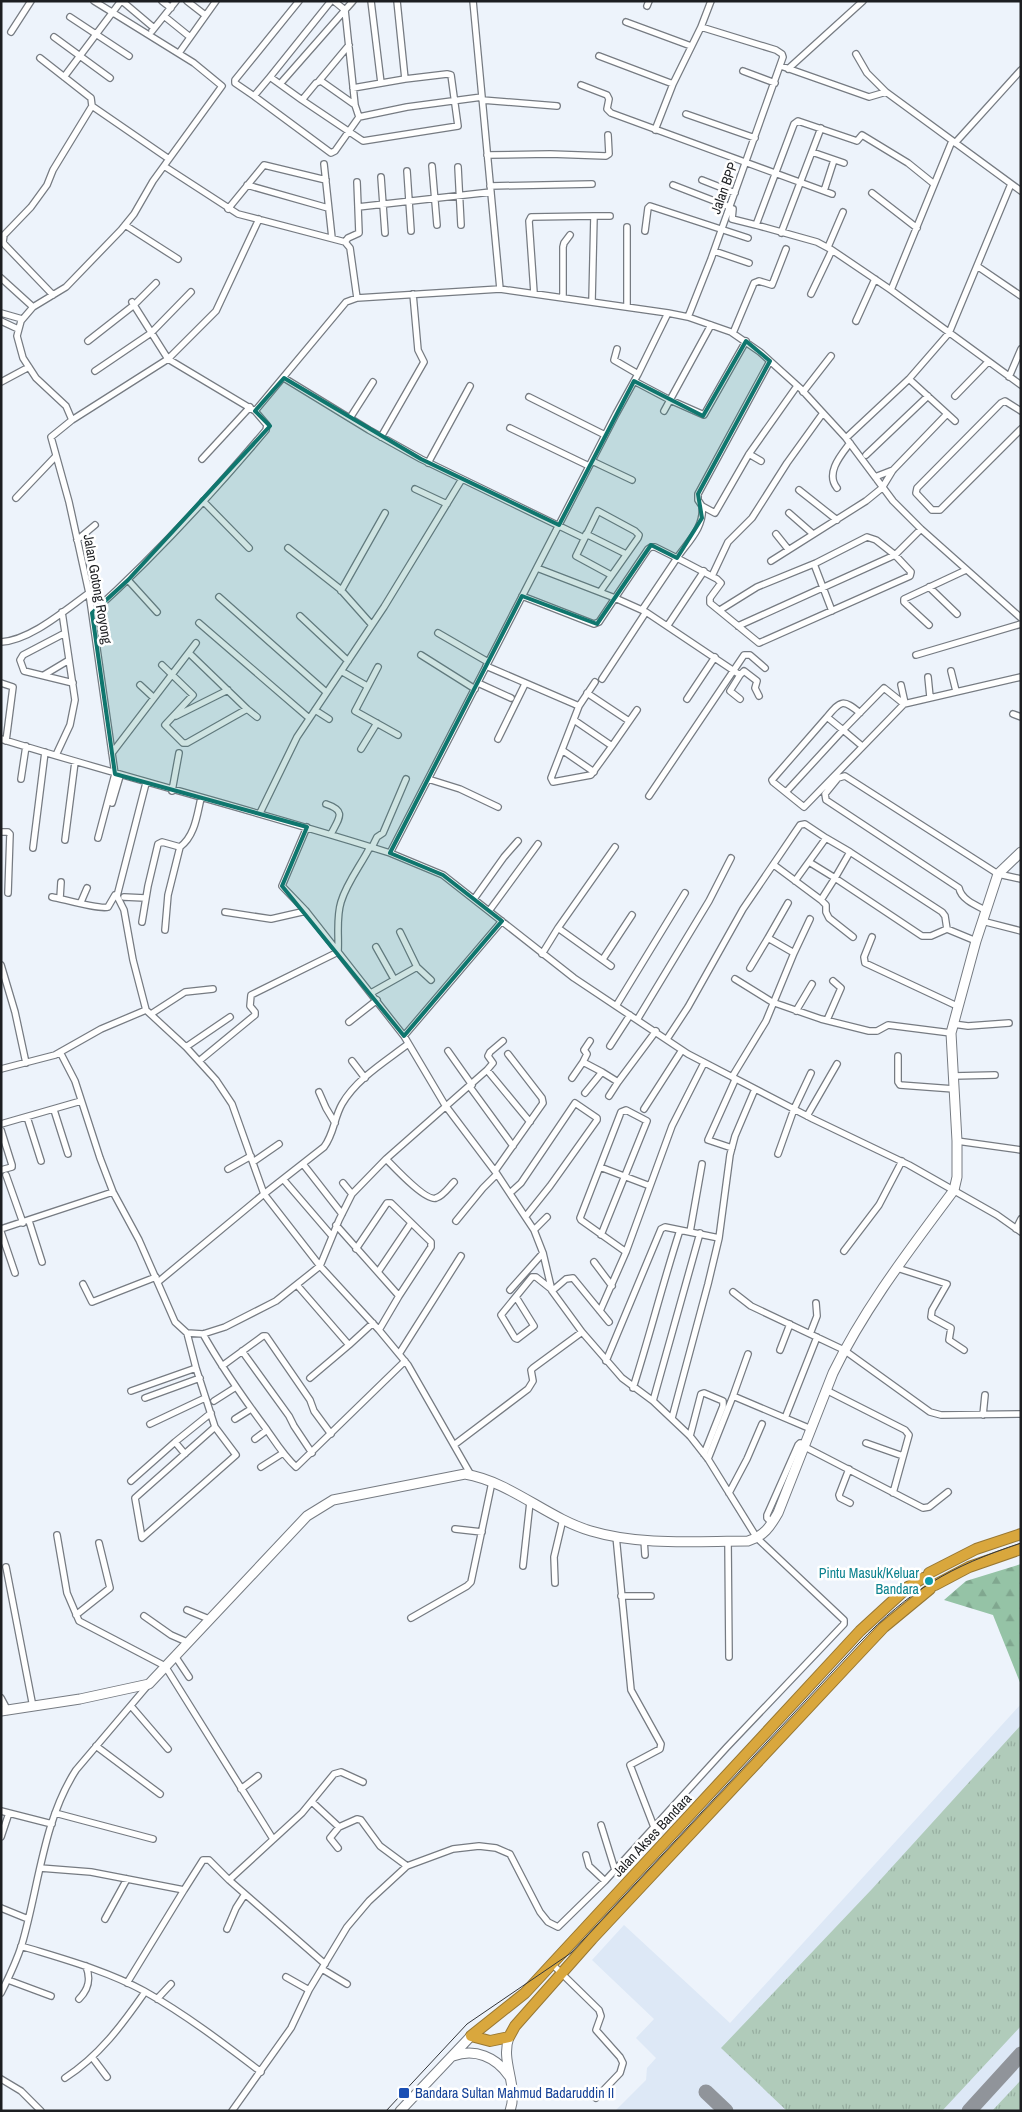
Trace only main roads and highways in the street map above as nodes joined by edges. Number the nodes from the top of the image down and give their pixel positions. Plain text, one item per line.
1 (1021, 1534) edge
2 (1021, 1549) edge

1 - 2 highway, Jalan Akses Bandara

